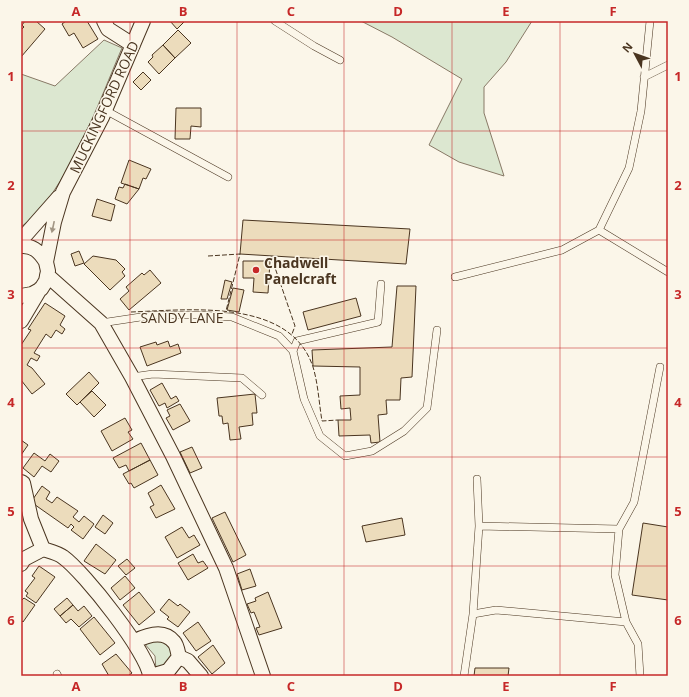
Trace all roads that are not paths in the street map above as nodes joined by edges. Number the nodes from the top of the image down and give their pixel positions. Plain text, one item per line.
1 (104, 21) edge
2 (143, 21) edge
3 (275, 21) edge
4 (650, 21) edge
5 (133, 45) junction
6 (340, 60) dead end
7 (668, 65) edge
8 (644, 77) junction
9 (105, 110) junction
10 (228, 177) dead end
11 (63, 192) junction
12 (599, 230) junction
13 (21, 240) edge
14 (21, 246) edge
15 (47, 269) junction
16 (668, 272) edge
17 (455, 277) dead end
18 (381, 284) dead end
19 (41, 288) junction
20 (21, 296) edge
21 (21, 321) edge
22 (101, 323) junction
23 (436, 330) dead end
24 (292, 351) junction
25 (660, 367) dead end
26 (132, 377) junction
27 (262, 395) dead end
28 (477, 479) dead end
29 (21, 482) edge
30 (479, 526) junction
31 (619, 529) junction
32 (43, 549) junction
33 (21, 564) edge
34 (473, 614) junction
35 (626, 622) junction
36 (134, 641) junction
37 (179, 658) junction
38 (150, 676) edge
39 (201, 676) edge
40 (263, 676) edge
41 (464, 676) edge
42 (640, 676) edge

1 - 5 street
2 - 5 street, MUCKINGFORD ROAD
3 - 6 lane
4 - 8 lane
5 - 9 street, MUCKINGFORD ROAD
7 - 8 lane
8 - 12 lane
9 - 10 lane
9 - 11 street, MUCKINGFORD ROAD
11 - 13 street, MUCKINGFORD ROAD
11 -> 15 street, MUCKINGFORD ROAD
12 - 16 lane
12 - 17 lane
14 - 15 street
15 - 19 street, MUCKINGFORD ROAD
15 - 22 street
18 - 24 lane
19 - 20 street
19 - 21 street, MUCKINGFORD ROAD
22 - 24 lane, SANDY LANE
22 - 26 street
23 - 24 lane, SANDY LANE
25 - 31 lane
26 - 27 lane
26 - 40 street
28 - 30 lane
29 - 32 street
30 - 31 lane
30 - 34 lane
31 - 35 lane
32 - 33 street
32 - 36 street
34 - 35 lane
34 - 41 lane
35 - 42 lane
36 - 37 street
36 - 38 street
37 - 38 street
37 - 39 street

